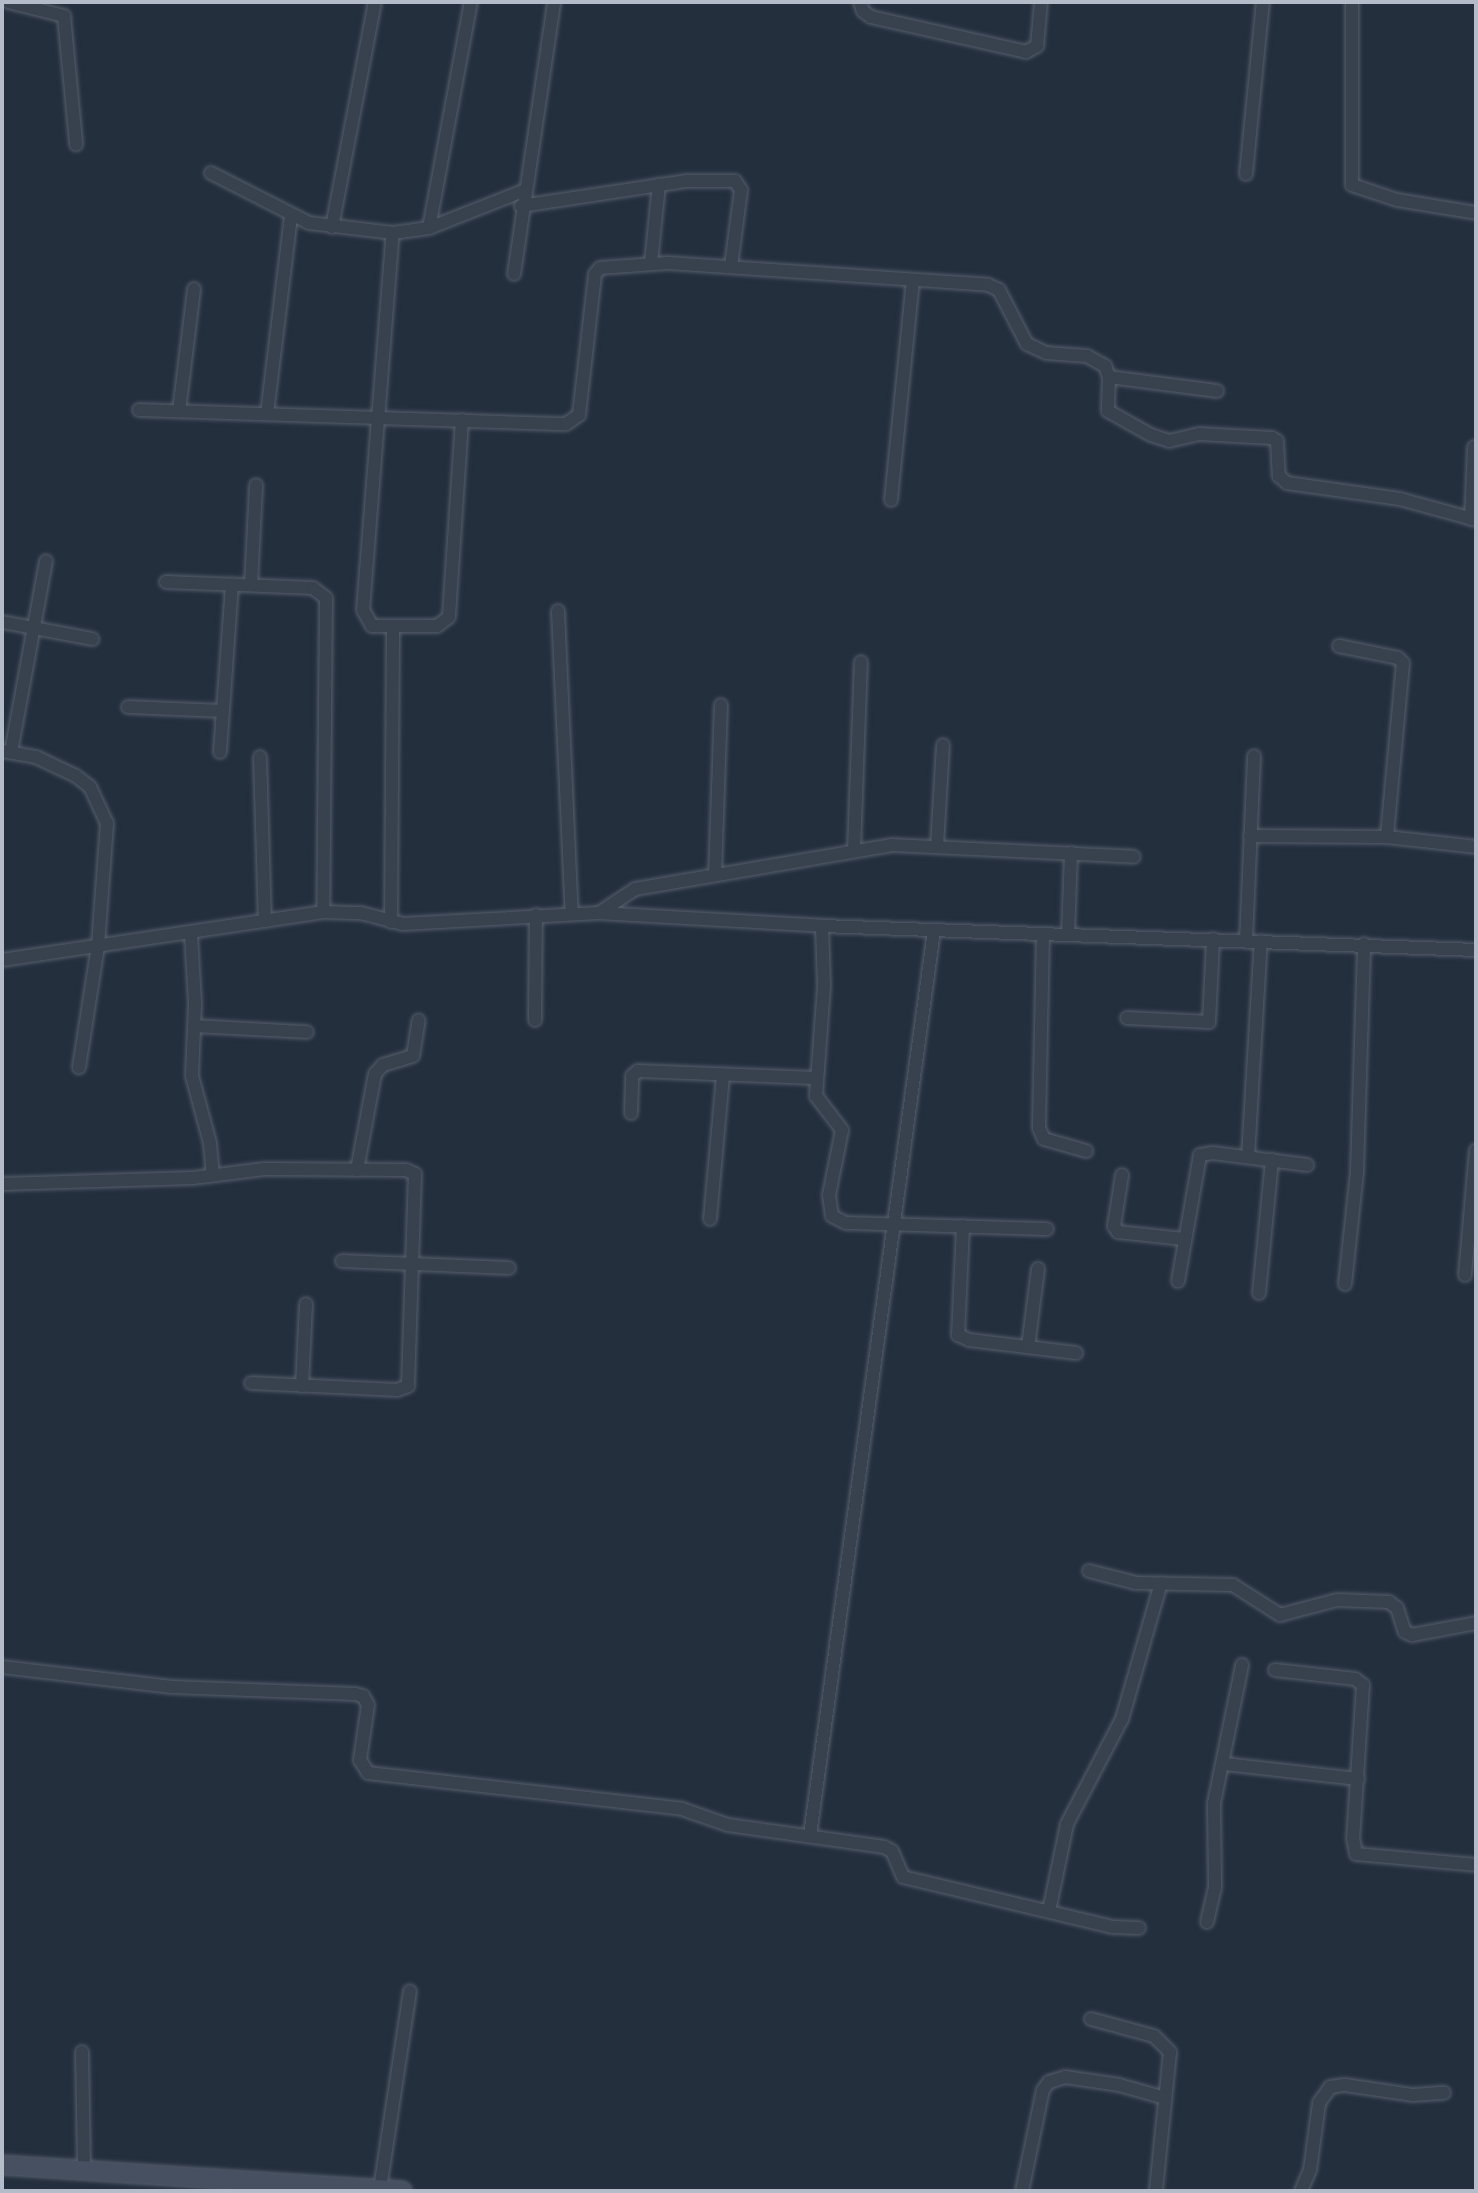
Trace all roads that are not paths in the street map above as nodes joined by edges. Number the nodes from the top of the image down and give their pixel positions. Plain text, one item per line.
1 (8, 2) edge
2 (375, 2) edge
3 (471, 2) edge
4 (554, 2) edge
5 (860, 2) edge
6 (1041, 2) edge
7 (1263, 2) edge
8 (1352, 2) edge
9 (76, 144) dead end
10 (211, 173) dead end
11 (1246, 174) dead end
12 (659, 184) junction
13 (523, 191) junction
14 (521, 206) junction
15 (1476, 213) edge
16 (291, 215) junction
17 (332, 227) junction
18 (429, 228) junction
19 (393, 233) junction
20 (651, 263) junction
21 (731, 266) junction
22 (513, 274) dead end
23 (913, 281) junction
24 (194, 289) dead end
25 (1110, 377) junction
26 (1217, 391) dead end
27 (139, 410) dead end
28 (179, 411) junction
29 (267, 414) junction
30 (377, 417) junction
31 (462, 420) junction
32 (1474, 447) dead end
33 (256, 485) dead end
34 (891, 500) dead end
35 (1474, 519) edge
36 (46, 561) dead end
37 (166, 582) dead end
38 (232, 584) junction
39 (251, 585) junction
40 (558, 611) dead end
41 (2, 622) edge
42 (31, 627) junction
43 (393, 628) junction
44 (92, 639) dead end
45 (1339, 646) dead end
46 (861, 662) dead end
47 (721, 705) dead end
48 (128, 707) dead end
49 (223, 711) junction
50 (943, 745) dead end
51 (7, 751) edge
52 (220, 752) dead end
53 (1254, 756) dead end
54 (260, 757) dead end
55 (1250, 836) junction
56 (1387, 837) junction
57 (937, 845) junction
58 (1476, 847) edge
59 (853, 850) junction
60 (1071, 853) junction
61 (1134, 857) dead end
62 (715, 875) junction
63 (323, 912) junction
64 (599, 913) junction
65 (572, 914) junction
66 (536, 915) junction
67 (265, 921) junction
68 (391, 922) junction
69 (822, 926) junction
70 (933, 931) junction
71 (191, 934) junction
72 (1043, 934) junction
73 (1068, 935) junction
74 (1213, 939) junction
75 (1246, 941) junction
76 (1261, 941) junction
77 (1364, 944) junction
78 (98, 947) junction
79 (1476, 950) edge
80 (2, 960) edge
81 (1127, 1018) dead end
82 (419, 1020) dead end
83 (535, 1020) dead end
84 (195, 1026) junction
85 (307, 1032) dead end
86 (79, 1068) dead end
87 (723, 1074) junction
88 (815, 1078) junction
89 (631, 1113) dead end
90 (1476, 1150) edge
91 (1086, 1151) dead end
92 (1248, 1157) junction
93 (1272, 1160) junction
94 (1307, 1165) dead end
95 (357, 1170) junction
96 (213, 1175) junction
97 (1122, 1175) dead end
98 (2, 1184) edge
99 (710, 1219) dead end
100 (896, 1224) junction
101 (963, 1226) junction
102 (1047, 1229) dead end
103 (1184, 1239) junction
104 (342, 1261) dead end
105 (413, 1264) junction
106 (509, 1268) dead end
107 (1038, 1269) dead end
108 (1465, 1275) dead end
109 (1178, 1281) dead end
110 (1345, 1284) dead end
111 (1259, 1293) dead end
112 (306, 1304) dead end
113 (1028, 1347) junction
114 (1076, 1353) dead end
115 (251, 1383) dead end
116 (302, 1386) junction
117 (1089, 1572) dead end
118 (1161, 1583) junction
119 (1476, 1623) edge
120 (1242, 1665) dead end
121 (2, 1667) edge
122 (1275, 1670) dead end
123 (1224, 1764) junction
124 (1358, 1779) junction
125 (810, 1835) junction
126 (1476, 1865) edge
127 (1049, 1911) junction
128 (1207, 1922) dead end
129 (1139, 1928) dead end
130 (410, 1991) dead end
131 (1091, 2019) dead end
132 (82, 2052) dead end
133 (1444, 2093) dead end
134 (1165, 2098) junction
135 (2, 2165) edge
136 (84, 2170) junction
137 (380, 2189) junction
138 (402, 2191) edge
139 (1022, 2191) edge
140 (1156, 2191) edge
141 (1301, 2191) edge

1 - 9 street
2 - 17 street
3 - 18 street
4 - 13 street
5 - 6 street
7 - 11 street
8 - 15 street
10 - 16 street
12 - 14 street
12 - 20 street
12 - 21 street
13 - 14 street
13 - 18 street
14 - 22 street
16 - 17 street
16 - 29 street
17 - 19 street
18 - 19 street
19 - 30 street
20 - 21 street
20 - 31 street
21 - 23 street
23 - 25 street
23 - 34 street
24 - 28 street
25 - 26 street
25 - 35 street
27 - 28 street
28 - 29 street
29 - 30 street
30 - 31 street
30 - 43 street
31 - 43 street
32 - 35 street
33 - 39 street
36 - 42 street
37 - 38 street
38 - 39 street
38 - 49 street
39 - 63 street
40 - 65 street
41 - 42 street
42 - 44 street
42 - 51 street
43 - 68 street
45 - 56 street
46 - 59 street
47 - 62 street
48 - 49 street
49 - 52 street
50 - 57 street
51 - 78 street
53 - 55 street
54 - 67 street
55 - 56 street
55 - 75 street
56 - 58 street
57 - 59 street
57 - 60 street
59 - 62 street
60 - 61 street
60 - 73 street
62 - 64 street
63 - 67 street
63 - 68 street
64 - 65 street
64 - 69 street
65 - 66 street
66 - 68 street
66 - 83 street
67 - 71 street
69 - 70 street
69 - 88 street
70 - 72 street
70 - 100 street
71 - 78 street
71 - 84 street
72 - 73 street
72 - 91 street
73 - 74 street
74 - 75 street
74 - 81 street
75 - 76 street
76 - 77 street
76 - 92 street
77 - 79 street
77 - 110 street
78 - 80 street
78 - 86 street
82 - 95 street
84 - 85 street
84 - 96 street
87 - 88 street
87 - 89 street
87 - 99 street
88 - 100 street
90 - 108 street
92 - 93 street
92 - 103 street
93 - 94 street
93 - 111 street
95 - 96 street
95 - 105 street
96 - 98 street
97 - 103 street
100 - 101 street
100 - 125 street
101 - 102 street
101 - 113 street
103 - 109 street
104 - 105 street
105 - 106 street
105 - 116 street
107 - 113 street
112 - 116 street
113 - 114 street
115 - 116 street
117 - 118 street
118 - 119 street
118 - 127 street
120 - 123 street
121 - 125 street
122 - 124 street
123 - 124 street
123 - 128 street
124 - 126 street
125 - 127 street
127 - 129 street
130 - 137 street
131 - 134 street
132 - 136 street
133 - 141 street
134 - 139 street
134 - 140 street
135 - 136 street
136 - 137 street
137 - 138 street

